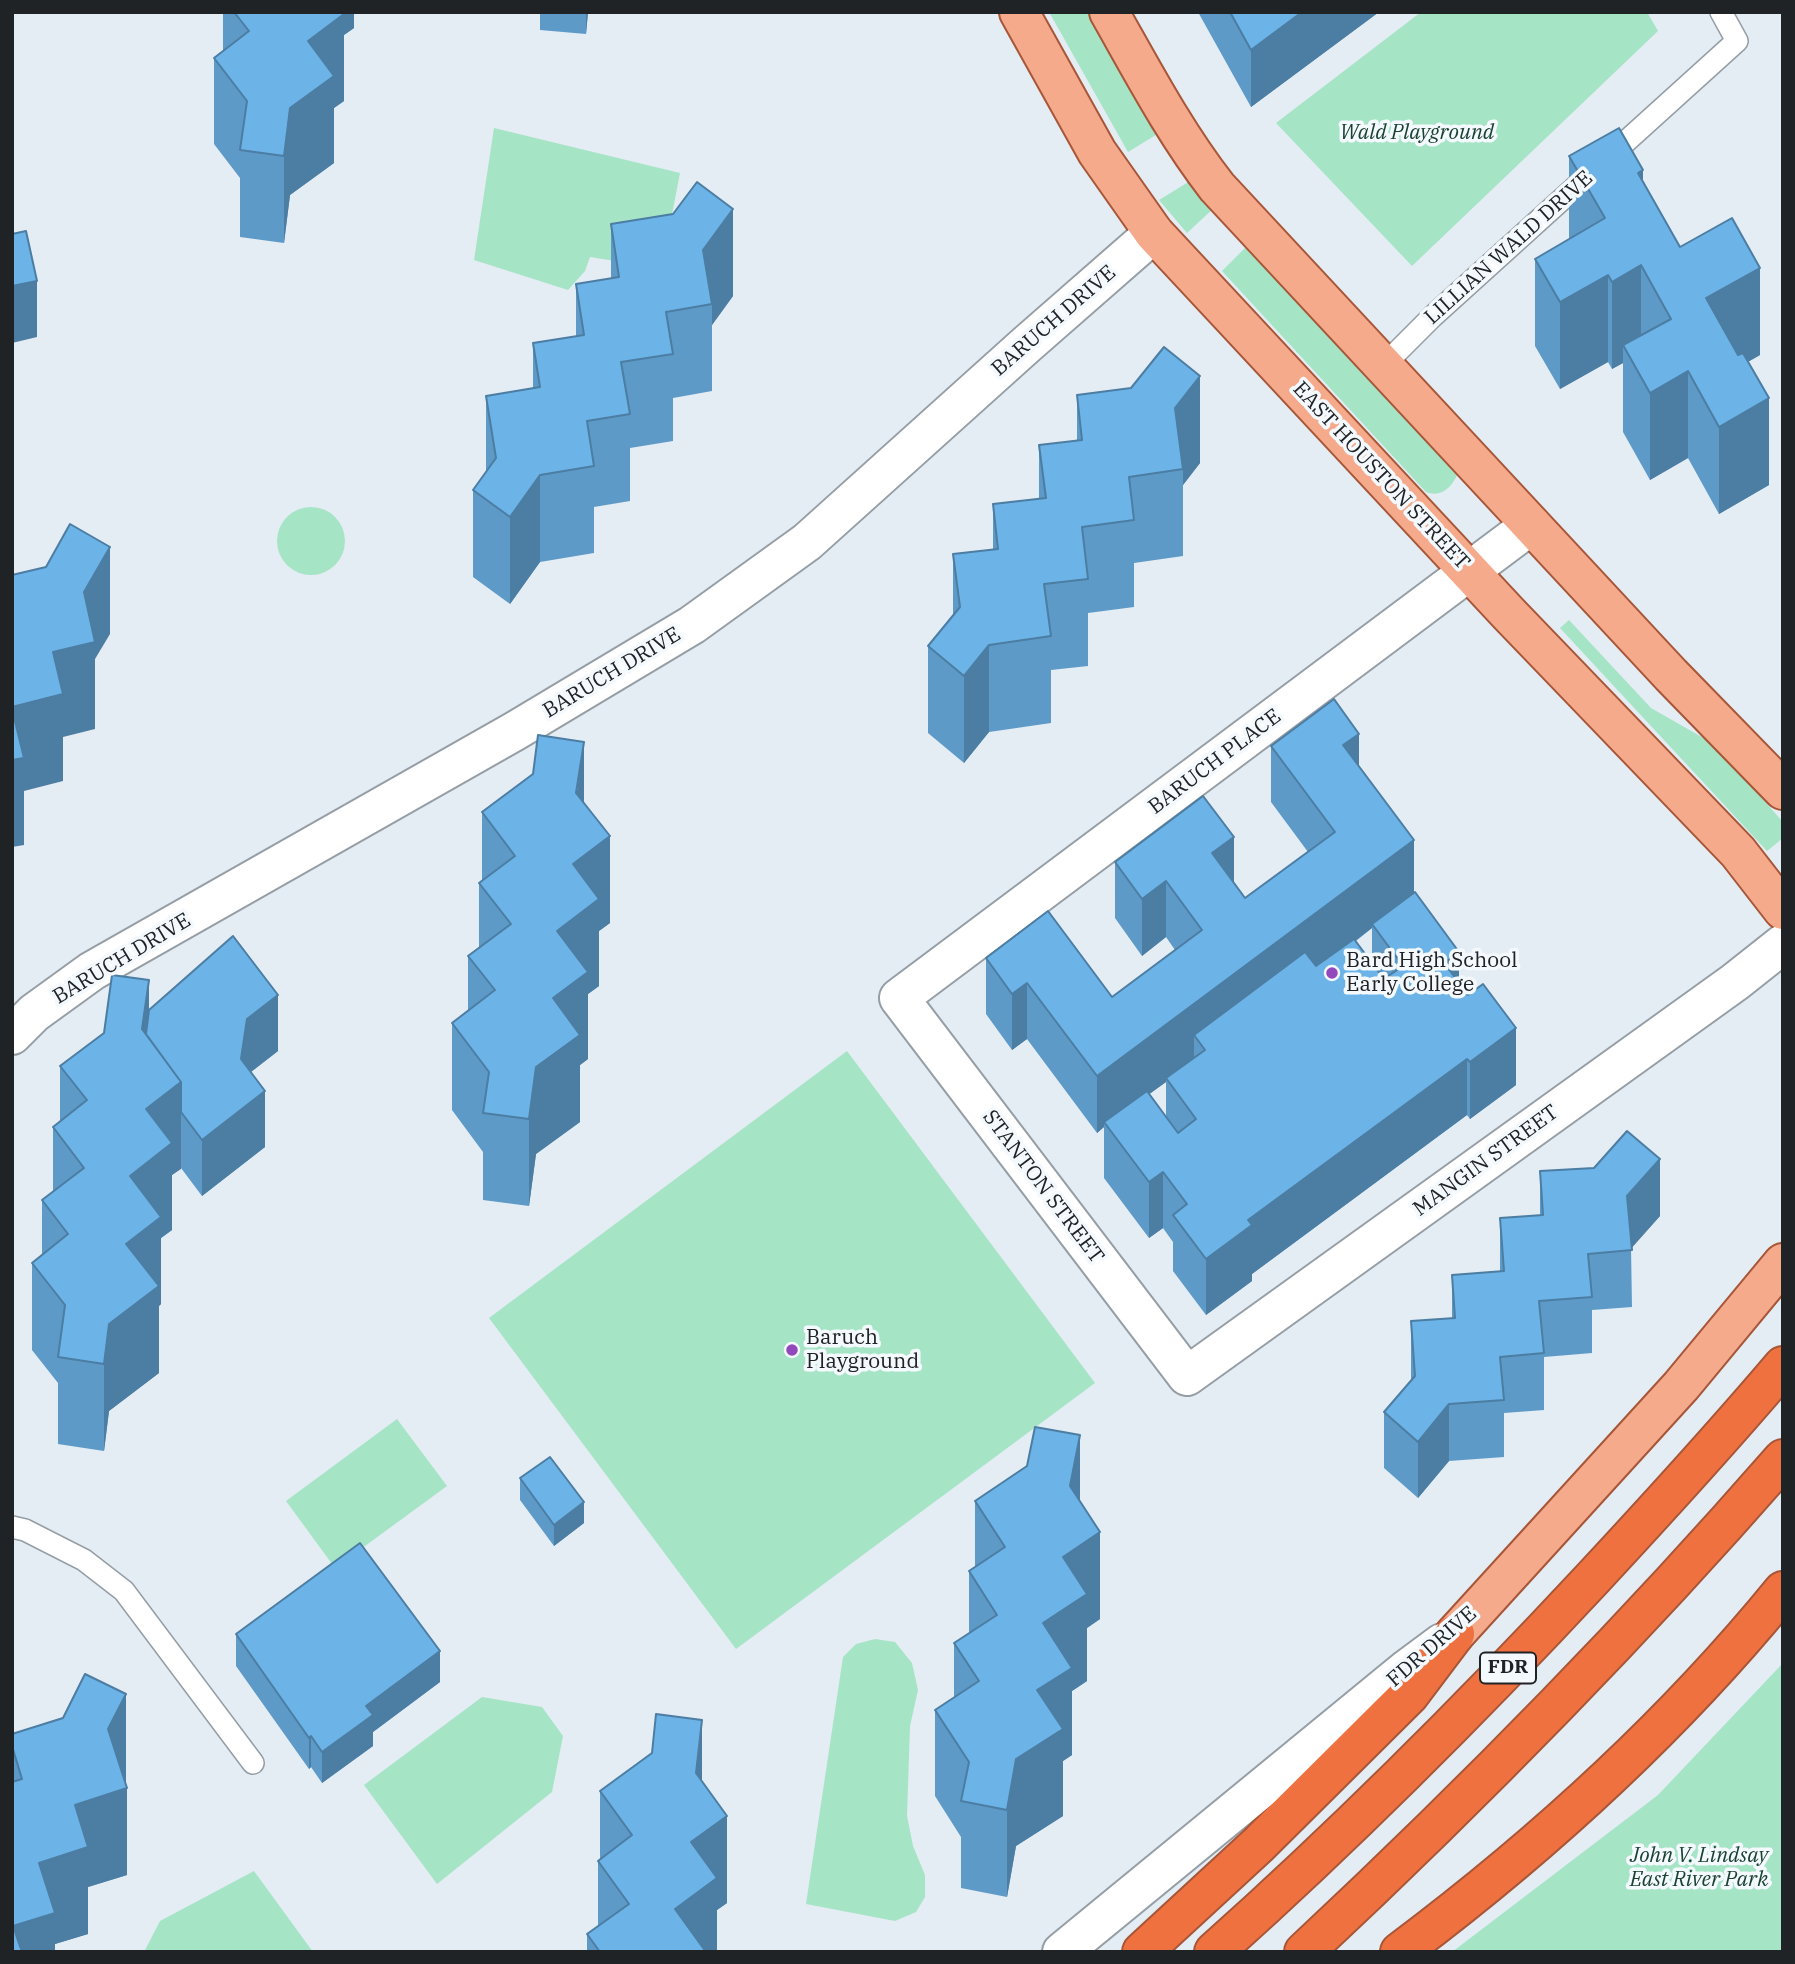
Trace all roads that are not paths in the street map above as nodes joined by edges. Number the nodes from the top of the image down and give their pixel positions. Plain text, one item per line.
1 (1019, 12) edge
2 (1109, 12) edge
3 (1721, 12) edge
4 (1154, 233) junction
5 (1383, 366) junction
6 (1531, 525) junction
7 (1470, 572) junction
8 (1783, 790) edge
9 (1783, 910) edge
10 (1783, 944) edge
11 (899, 998) joint
12 (12, 1035) edge
13 (1783, 1263) edge
14 (1783, 1366) edge
15 (1187, 1376) joint
16 (1783, 1459) edge
17 (12, 1527) edge
18 (1783, 1591) edge
19 (1455, 1634) junction
20 (253, 1763) dead end
21 (1062, 1952) edge
22 (1142, 1952) edge
23 (1213, 1952) edge
24 (1304, 1952) edge
25 (1400, 1952) edge

1 - 4 main road, EAST HOUSTON STREET
2 - 5 main road
3 - 5 lane, LILLIAN WALD DRIVE
4 - 7 main road, EAST HOUSTON STREET
4 - 12 street, BARUCH DRIVE
5 - 6 main road
6 - 7 street, BARUCH PLACE
6 - 8 main road
7 - 9 main road, EAST HOUSTON STREET
7 - 11 street, BARUCH PLACE
10 - 15 street, MANGIN STREET
11 - 15 street, STANTON STREET
13 - 19 main road, FDR DRIVE
14 - 23 highway, FDR
16 - 24 highway, FDR
17 - 20 lane
18 - 25 highway
19 - 21 street, FDR DRIVE
19 - 22 highway

